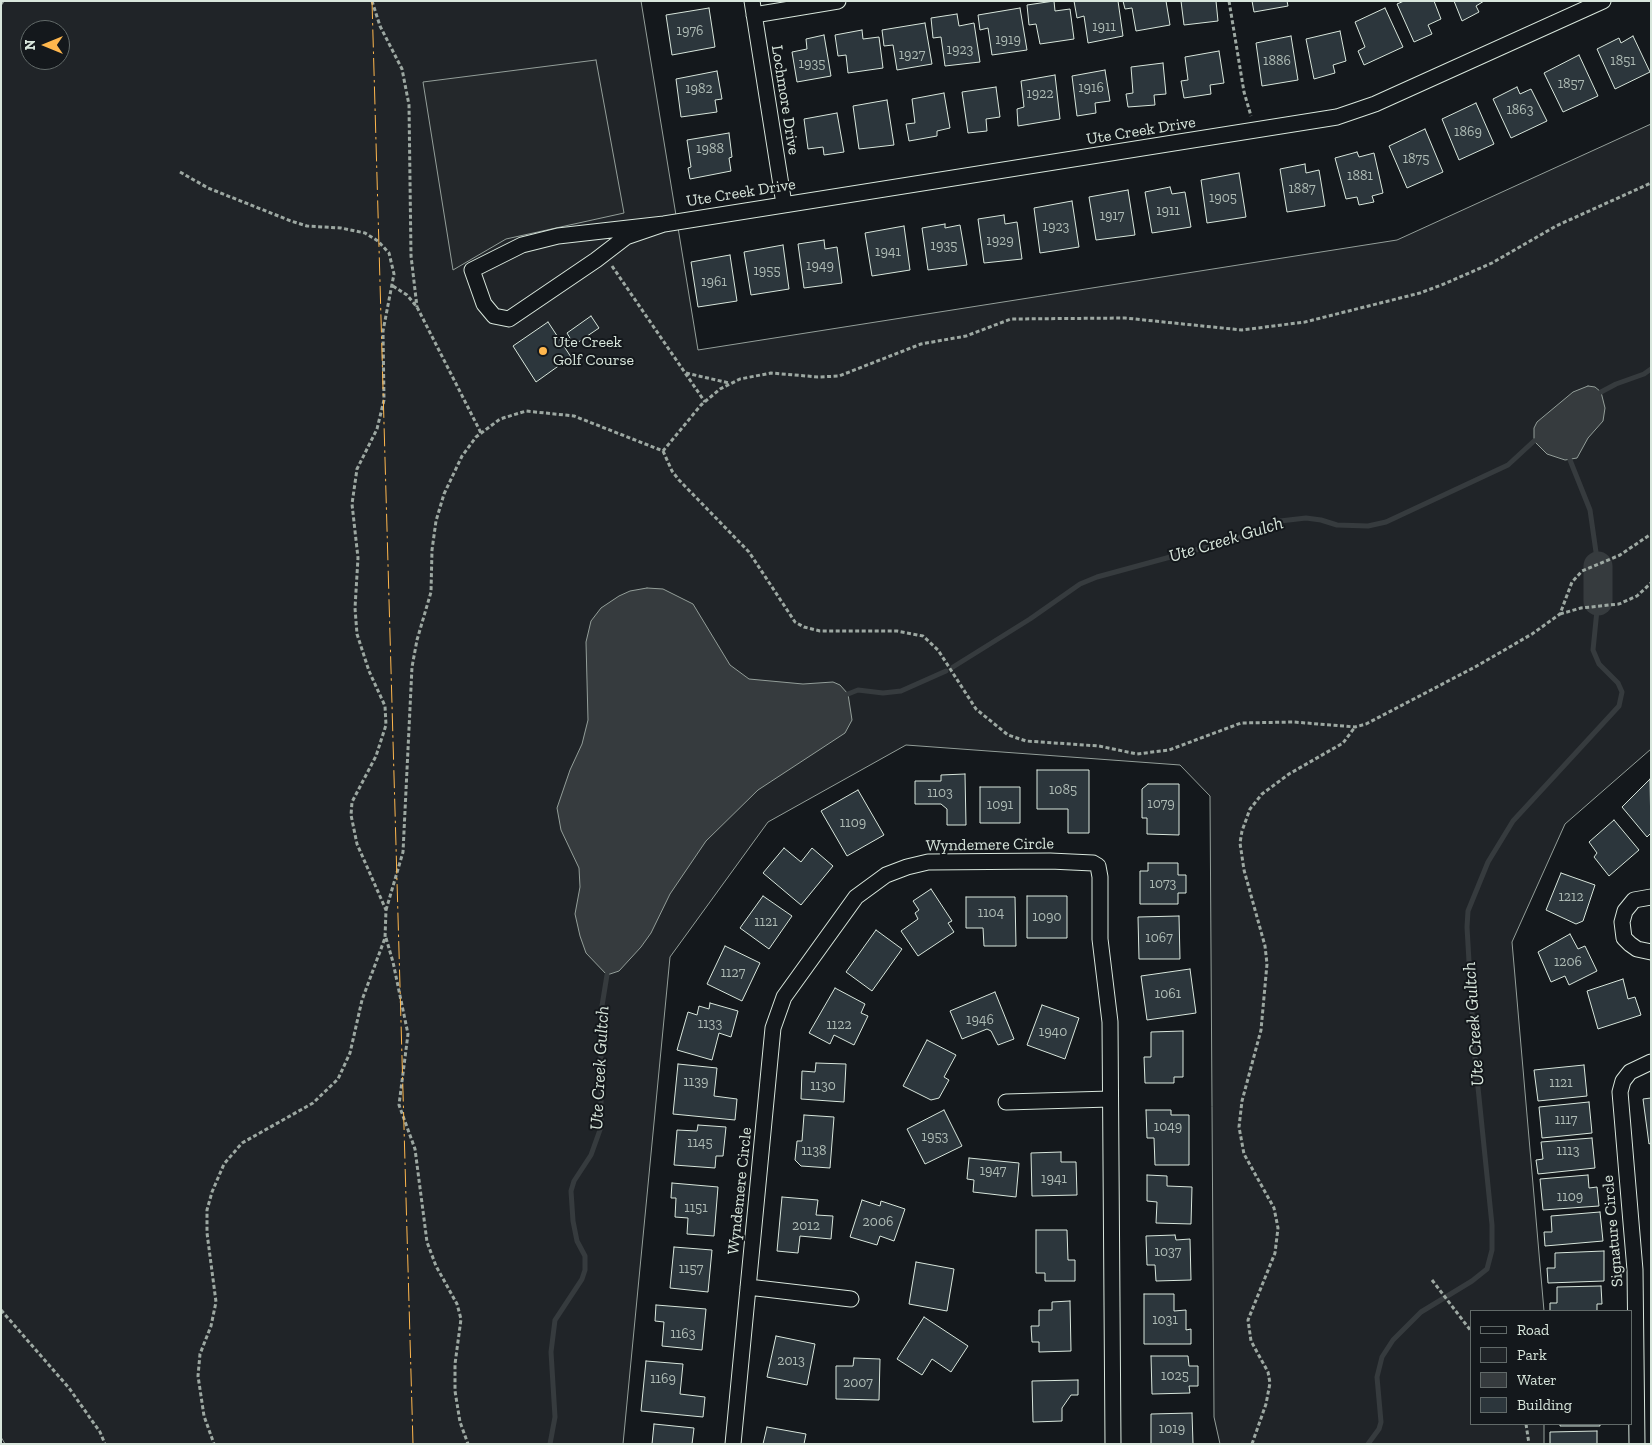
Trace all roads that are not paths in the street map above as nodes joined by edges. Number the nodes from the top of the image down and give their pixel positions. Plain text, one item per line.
1 (838, 1) edge
2 (1603, 1) edge
3 (753, 8) edge
4 (784, 204) junction
5 (664, 224) junction
6 (1651, 897) edge
7 (1651, 952) edge
8 (1651, 1062) edge
9 (1110, 1099) junction
10 (1006, 1102) dead end
11 (748, 1287) junction
12 (851, 1299) dead end
13 (1644, 1380) edge
14 (733, 1444) edge
15 (1113, 1444) edge
16 (1636, 1444) edge

1 - 3 street
2 - 4 street, Ute Creek Drive
3 - 4 street, Lochmore Drive
4 - 5 street, Ute Creek Drive
5 - 5 street, Ute Creek Drive
6 - 7 street
8 - 13 street, Signature Circle
9 - 10 street
9 - 11 street, Wyndemere Circle
9 - 15 street, Wyndemere Circle
11 - 12 street
11 - 14 street, Wyndemere Circle
13 - 16 street, Signature Circle

